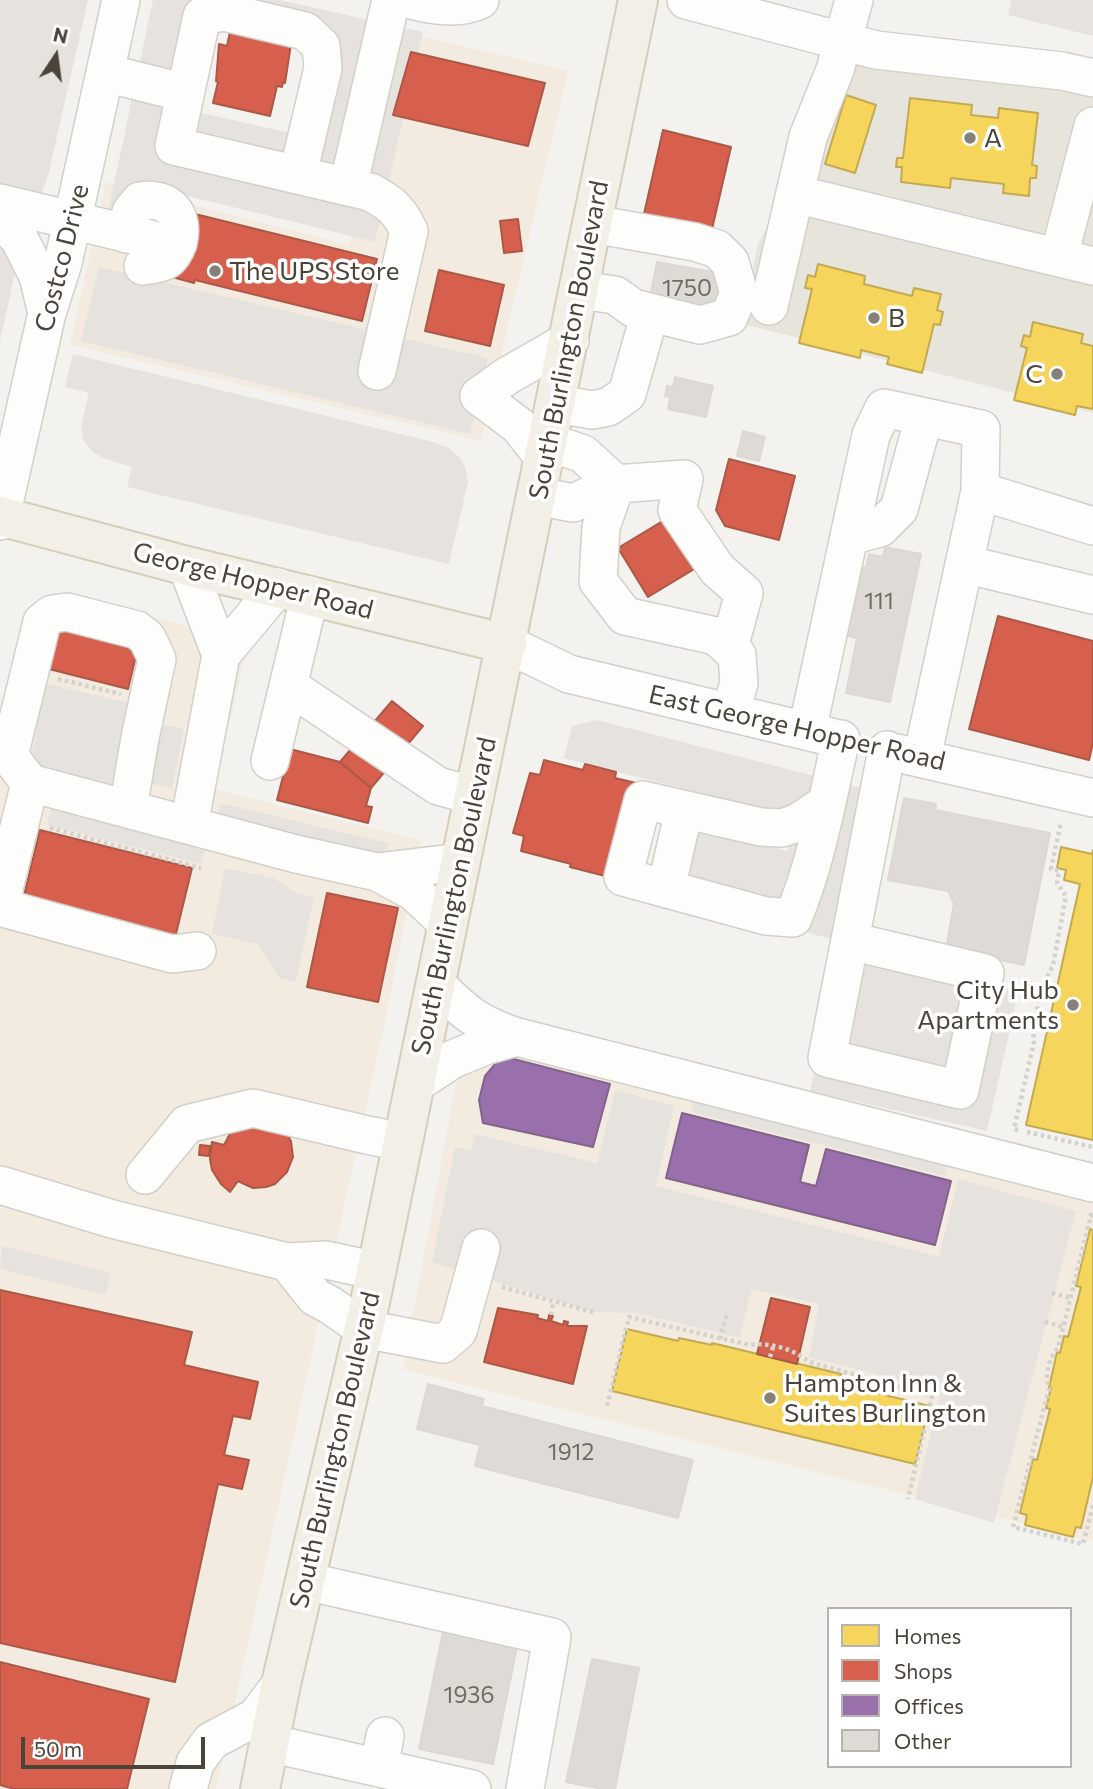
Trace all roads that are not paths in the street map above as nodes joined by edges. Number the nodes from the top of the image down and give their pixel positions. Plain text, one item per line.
1 (121, 0) edge
2 (391, 0) edge
3 (411, 0) edge
4 (638, 0) edge
5 (686, 0) edge
6 (854, 0) edge
7 (475, 1) edge
8 (844, 41) junction
9 (106, 73) junction
10 (1093, 78) edge
11 (185, 93) junction
12 (1093, 126) edge
13 (298, 174) junction
14 (348, 187) junction
15 (794, 194) junction
16 (0, 203) edge
17 (0, 220) edge
18 (73, 221) junction
19 (593, 224) junction
20 (140, 246) dead end
21 (1076, 261) edge
22 (580, 290) junction
23 (769, 306) dead end
24 (47, 313) junction
25 (650, 313) junction
26 (570, 340) junction
27 (377, 371) dead end
28 (556, 404) junction
29 (547, 450) junction
30 (616, 484) junction
31 (980, 491) junction
32 (537, 496) junction
33 (0, 517) edge
34 (1093, 526) edge
35 (964, 564) junction
36 (187, 566) junction
37 (294, 591) junction
38 (1093, 595) edge
39 (506, 644) junction
40 (729, 648) junction
41 (220, 655) junction
42 (289, 686) junction
43 (730, 713) junction
44 (824, 735) junction
45 (904, 754) junction
46 (270, 761) dead end
47 (13, 764) edge
48 (475, 796) junction
49 (1093, 798) edge
50 (826, 804) junction
51 (128, 809) junction
52 (189, 825) junction
53 (461, 862) junction
54 (377, 872) junction
55 (448, 924) junction
56 (850, 941) junction
57 (197, 951) dead end
58 (436, 984) junction
59 (517, 1037) junction
60 (415, 1084) junction
61 (403, 1142) junction
62 (145, 1175) dead end
63 (1093, 1183) edge
64 (0, 1185) edge
65 (481, 1248) dead end
66 (287, 1262) junction
67 (377, 1271) junction
68 (364, 1329) junction
69 (305, 1581) junction
70 (281, 1684) junction
71 (269, 1743) junction
72 (188, 1789) edge
73 (260, 1789) edge
74 (471, 1789) edge
75 (525, 1789) edge

1 - 9 street, Costco Drive
2 - 14 street
3 - 7 street
4 - 19 main road, South Burlington Boulevard
5 - 8 street
6 - 8 street
8 - 10 street
8 - 15 street
9 - 11 street
9 - 18 street, Costco Drive
11 - 13 street
11 - 13 street
12 - 21 street
13 - 14 street
14 - 27 street
15 - 21 street
15 - 23 street
16 - 18 street
17 - 24 street
18 - 20 street
18 - 24 street, Costco Drive
19 - 22 main road, South Burlington Boulevard
19 - 25 street
22 - 25 street
22 - 26 main road, South Burlington Boulevard
24 - 33 street, Costco Drive
25 - 28 street
26 - 28 main road, South Burlington Boulevard
26 - 29 street
28 - 29 main road, South Burlington Boulevard
29 - 30 street
29 - 32 main road, South Burlington Boulevard
30 - 32 street
30 - 40 street
30 - 40 street
31 - 34 street
31 - 35 street
31 - 44 street
32 - 39 main road, South Burlington Boulevard
33 - 36 main road, George Hopper Road
35 - 38 street
35 - 45 street
36 - 37 main road, George Hopper Road
36 - 41 street
37 - 39 main road, George Hopper Road
37 - 41 street
37 - 42 street
39 - 43 street, East George Hopper Road
39 - 48 main road, South Burlington Boulevard
40 - 43 street
41 - 52 street
42 - 46 street
42 - 48 street
43 - 44 street, East George Hopper Road
44 - 45 street, East George Hopper Road
44 - 50 street
45 - 49 street, East George Hopper Road
45 - 56 street
47 - 51 street
47 - 51 street
47 - 57 street
48 - 53 main road, South Burlington Boulevard
50 - 50 street
51 - 52 street
52 - 54 street
53 - 54 street
53 - 55 main road, South Burlington Boulevard
54 - 55 street
55 - 58 main road, South Burlington Boulevard
56 - 56 street
58 - 59 street
58 - 60 main road, South Burlington Boulevard
59 - 60 street
59 - 63 street
60 - 61 main road, South Burlington Boulevard
61 - 62 street
61 - 67 main road, South Burlington Boulevard
64 - 66 street
65 - 68 street
66 - 67 street
66 - 68 street
67 - 68 main road, South Burlington Boulevard
68 - 69 main road, South Burlington Boulevard
69 - 70 main road, South Burlington Boulevard
69 - 75 street
70 - 71 main road, South Burlington Boulevard
70 - 72 street
71 - 73 main road, South Burlington Boulevard
71 - 74 street

